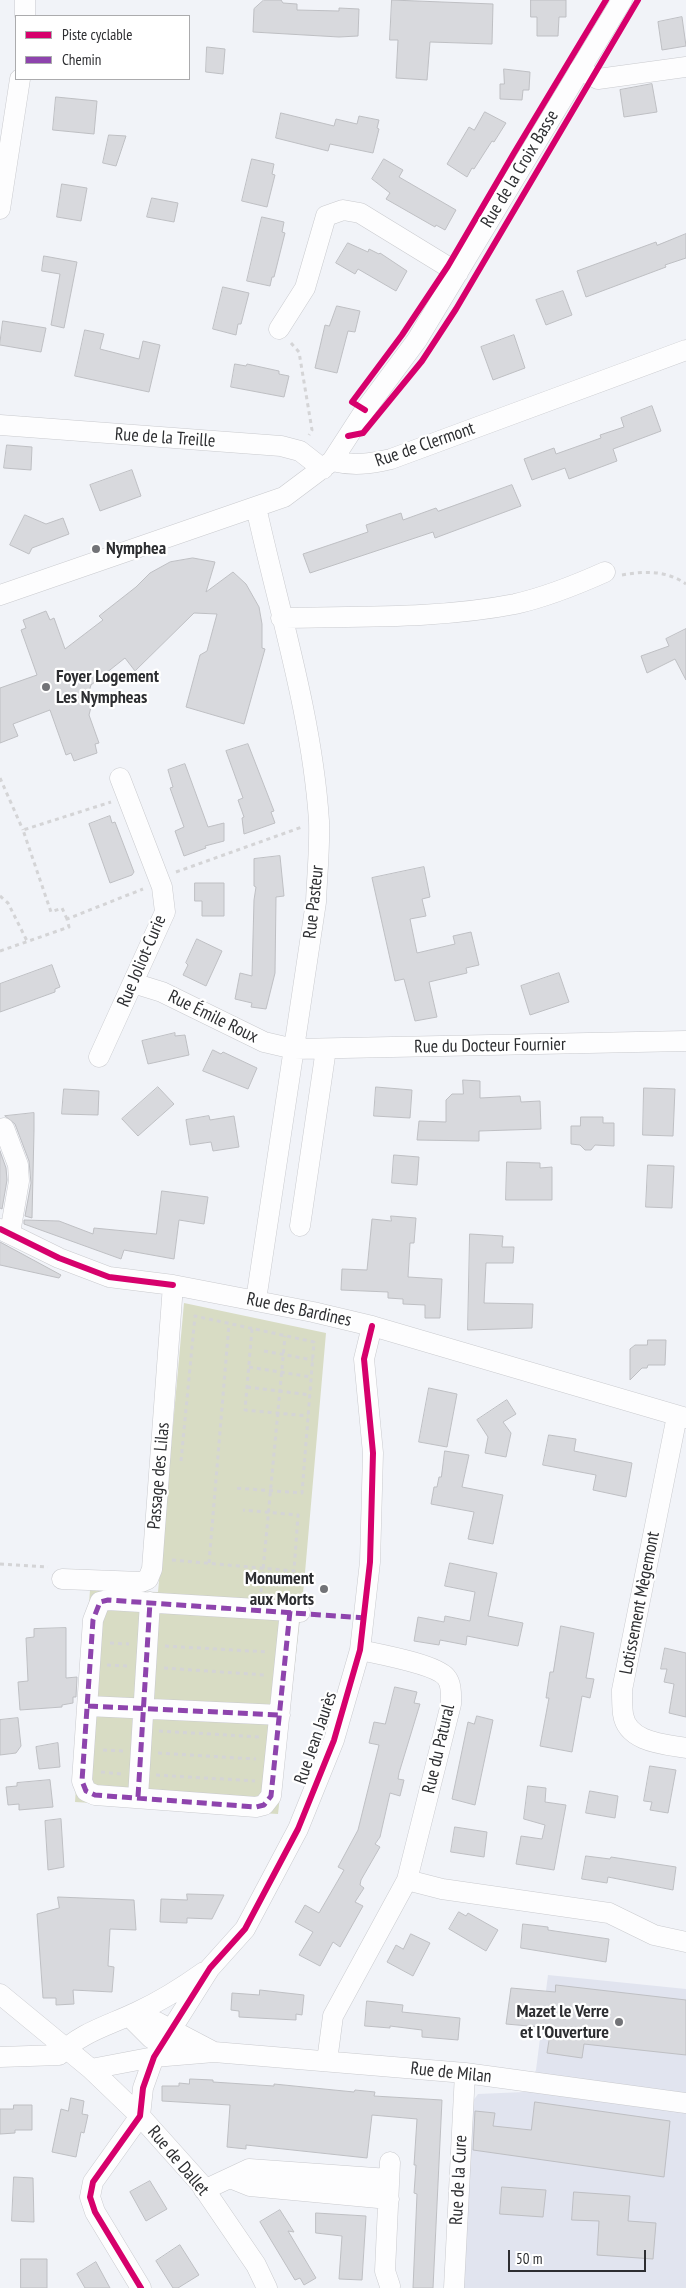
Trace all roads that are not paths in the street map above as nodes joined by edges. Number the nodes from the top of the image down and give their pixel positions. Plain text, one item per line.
1 (25, 0) edge
2 (622, 0) edge
3 (24, 15) edge
4 (686, 67) edge
5 (580, 70) junction
6 (20, 80) edge
7 (0, 209) edge
8 (458, 273) junction
9 (279, 329) road end
10 (686, 350) edge
11 (0, 425) edge
12 (328, 465) junction
13 (256, 507) junction
14 (605, 572) road end
15 (0, 595) edge
16 (281, 618) junction
17 (124, 787) road end
18 (133, 983) junction
19 (686, 1041) edge
20 (294, 1049) junction
21 (326, 1049) junction
22 (99, 1057) dead end
23 (4, 1128) dead end
24 (300, 1226) dead end
25 (5, 1231) edge
26 (174, 1285) junction
27 (256, 1300) junction
28 (372, 1326) junction
29 (682, 1417) edge
30 (62, 1579) road end
31 (150, 1602) junction
32 (360, 1650) junction
33 (88, 1706) junction
34 (144, 1709) junction
35 (280, 1716) junction
36 (686, 1748) edge
37 (138, 1797) junction
38 (407, 1880) junction
39 (686, 1942) edge
40 (210, 1968) junction
41 (0, 1994) edge
42 (133, 2014) junction
43 (172, 2028) junction
44 (65, 2048) junction
45 (164, 2052) junction
46 (214, 2052) junction
47 (0, 2057) edge
48 (327, 2061) junction
49 (91, 2069) junction
50 (465, 2073) junction
51 (686, 2103) edge
52 (140, 2116) junction
53 (204, 2190) junction
54 (390, 2286) dead end
55 (141, 2288) edge
56 (267, 2288) edge
57 (454, 2288) edge

1 - 3 street
2 - 5 street, Rue de la Croix Basse
4 - 5 street
5 - 8 street, Rue de la Croix Basse
6 - 7 street
8 - 9 street
8 - 12 street, Rue de la Croix Basse
10 - 12 street, Rue de Clermont
11 - 12 street, Rue de la Treille
12 - 13 street
13 - 15 street
13 - 16 street, Rue Pasteur
14 - 16 street
16 - 20 street, Rue Pasteur
17 - 18 street, Rue Joliot-Curie
18 - 20 street, Rue Émile Roux
18 - 22 street, Rue Joliot-Curie
19 - 21 street, Rue du Docteur Fournier
20 - 21 street, Rue du Docteur Fournier
20 - 27 street, Rue Pasteur
21 - 24 street
23 - 25 street
25 - 26 street, Rue des Bardines
26 - 27 street, Rue des Bardines
26 - 30 street, Passage des Lilas
27 - 28 street, Rue des Bardines
28 - 29 street, Rue des Bardines
28 - 32 street, Rue Jean Jaurès
29 - 36 street, Lotissement Mègemont
31 - 33 street
31 - 34 street
31 - 35 street
32 - 38 street, Rue du Patural
32 - 40 street, Rue Jean Jaurès
33 - 34 street
33 - 37 street
34 - 35 street
34 - 37 street
35 - 37 street
38 - 39 street
38 - 48 street, Rue du Patural
40 - 42 street, Rue Jean Jaurès
40 - 43 street, Rue Jean Jaurès
41 - 44 street, Rue de Dallet
42 - 43 street, Rue de Milan
42 - 44 street, Rue Jean Jaurès
42 - 45 street
43 - 45 street, Rue Jean Jaurès
43 - 46 street, Rue de Milan
44 - 47 street, Rue Jean Jaurès
44 - 49 street, Rue de Dallet
45 - 46 street, Rue de Milan
45 - 49 street, Rue de Milan
45 - 52 street, Rue Jean Jaurès
46 - 48 street, Rue de Milan
48 - 50 street, Rue de Milan
49 - 52 street, Rue de Dallet
50 - 51 street, Rue de Milan
50 - 57 street, Rue de la Cure
52 - 53 street, Rue de Dallet
52 - 55 street
53 - 54 street
53 - 56 street, Rue de Dallet

